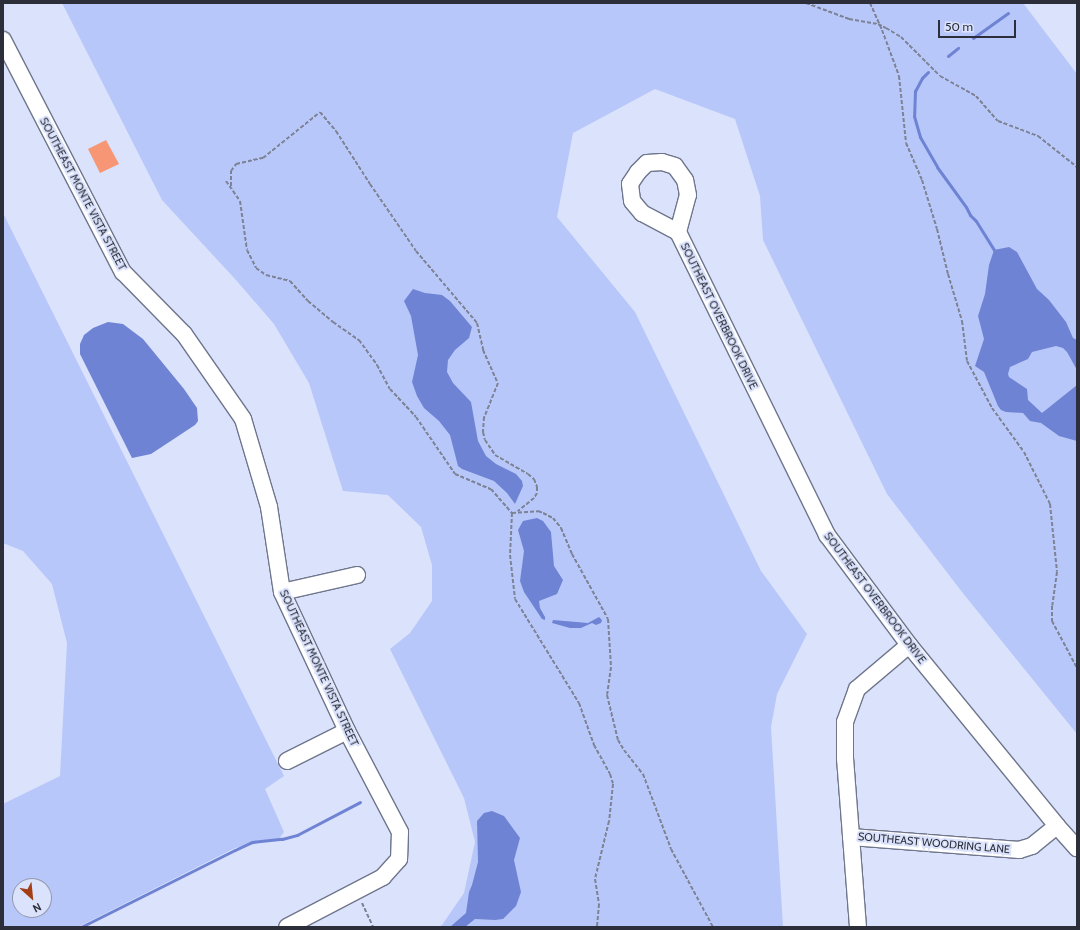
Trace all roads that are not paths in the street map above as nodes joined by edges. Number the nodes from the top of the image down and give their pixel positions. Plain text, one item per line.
1 (3, 40) edge
2 (678, 232) dead end
3 (357, 574) dead end
4 (282, 592) junction
5 (909, 645) junction
6 (347, 731) junction
7 (287, 761) dead end
8 (1057, 826) junction
9 (851, 837) junction
10 (1077, 848) edge
11 (287, 927) edge
12 (858, 927) edge

1 - 4 street, SOUTHEAST MONTE VISTA STREET
2 - 5 street, SOUTHEAST OVERBROOK DRIVE
3 - 4 street
4 - 6 street, SOUTHEAST MONTE VISTA STREET
5 - 8 street, SOUTHEAST OVERBROOK DRIVE
5 - 9 street
6 - 7 street
6 - 11 street, SOUTHEAST MONTE VISTA STREET
8 - 9 street, SOUTHEAST WOODRING LANE
8 - 10 street, SOUTHEAST OVERBROOK DRIVE
9 - 12 street

